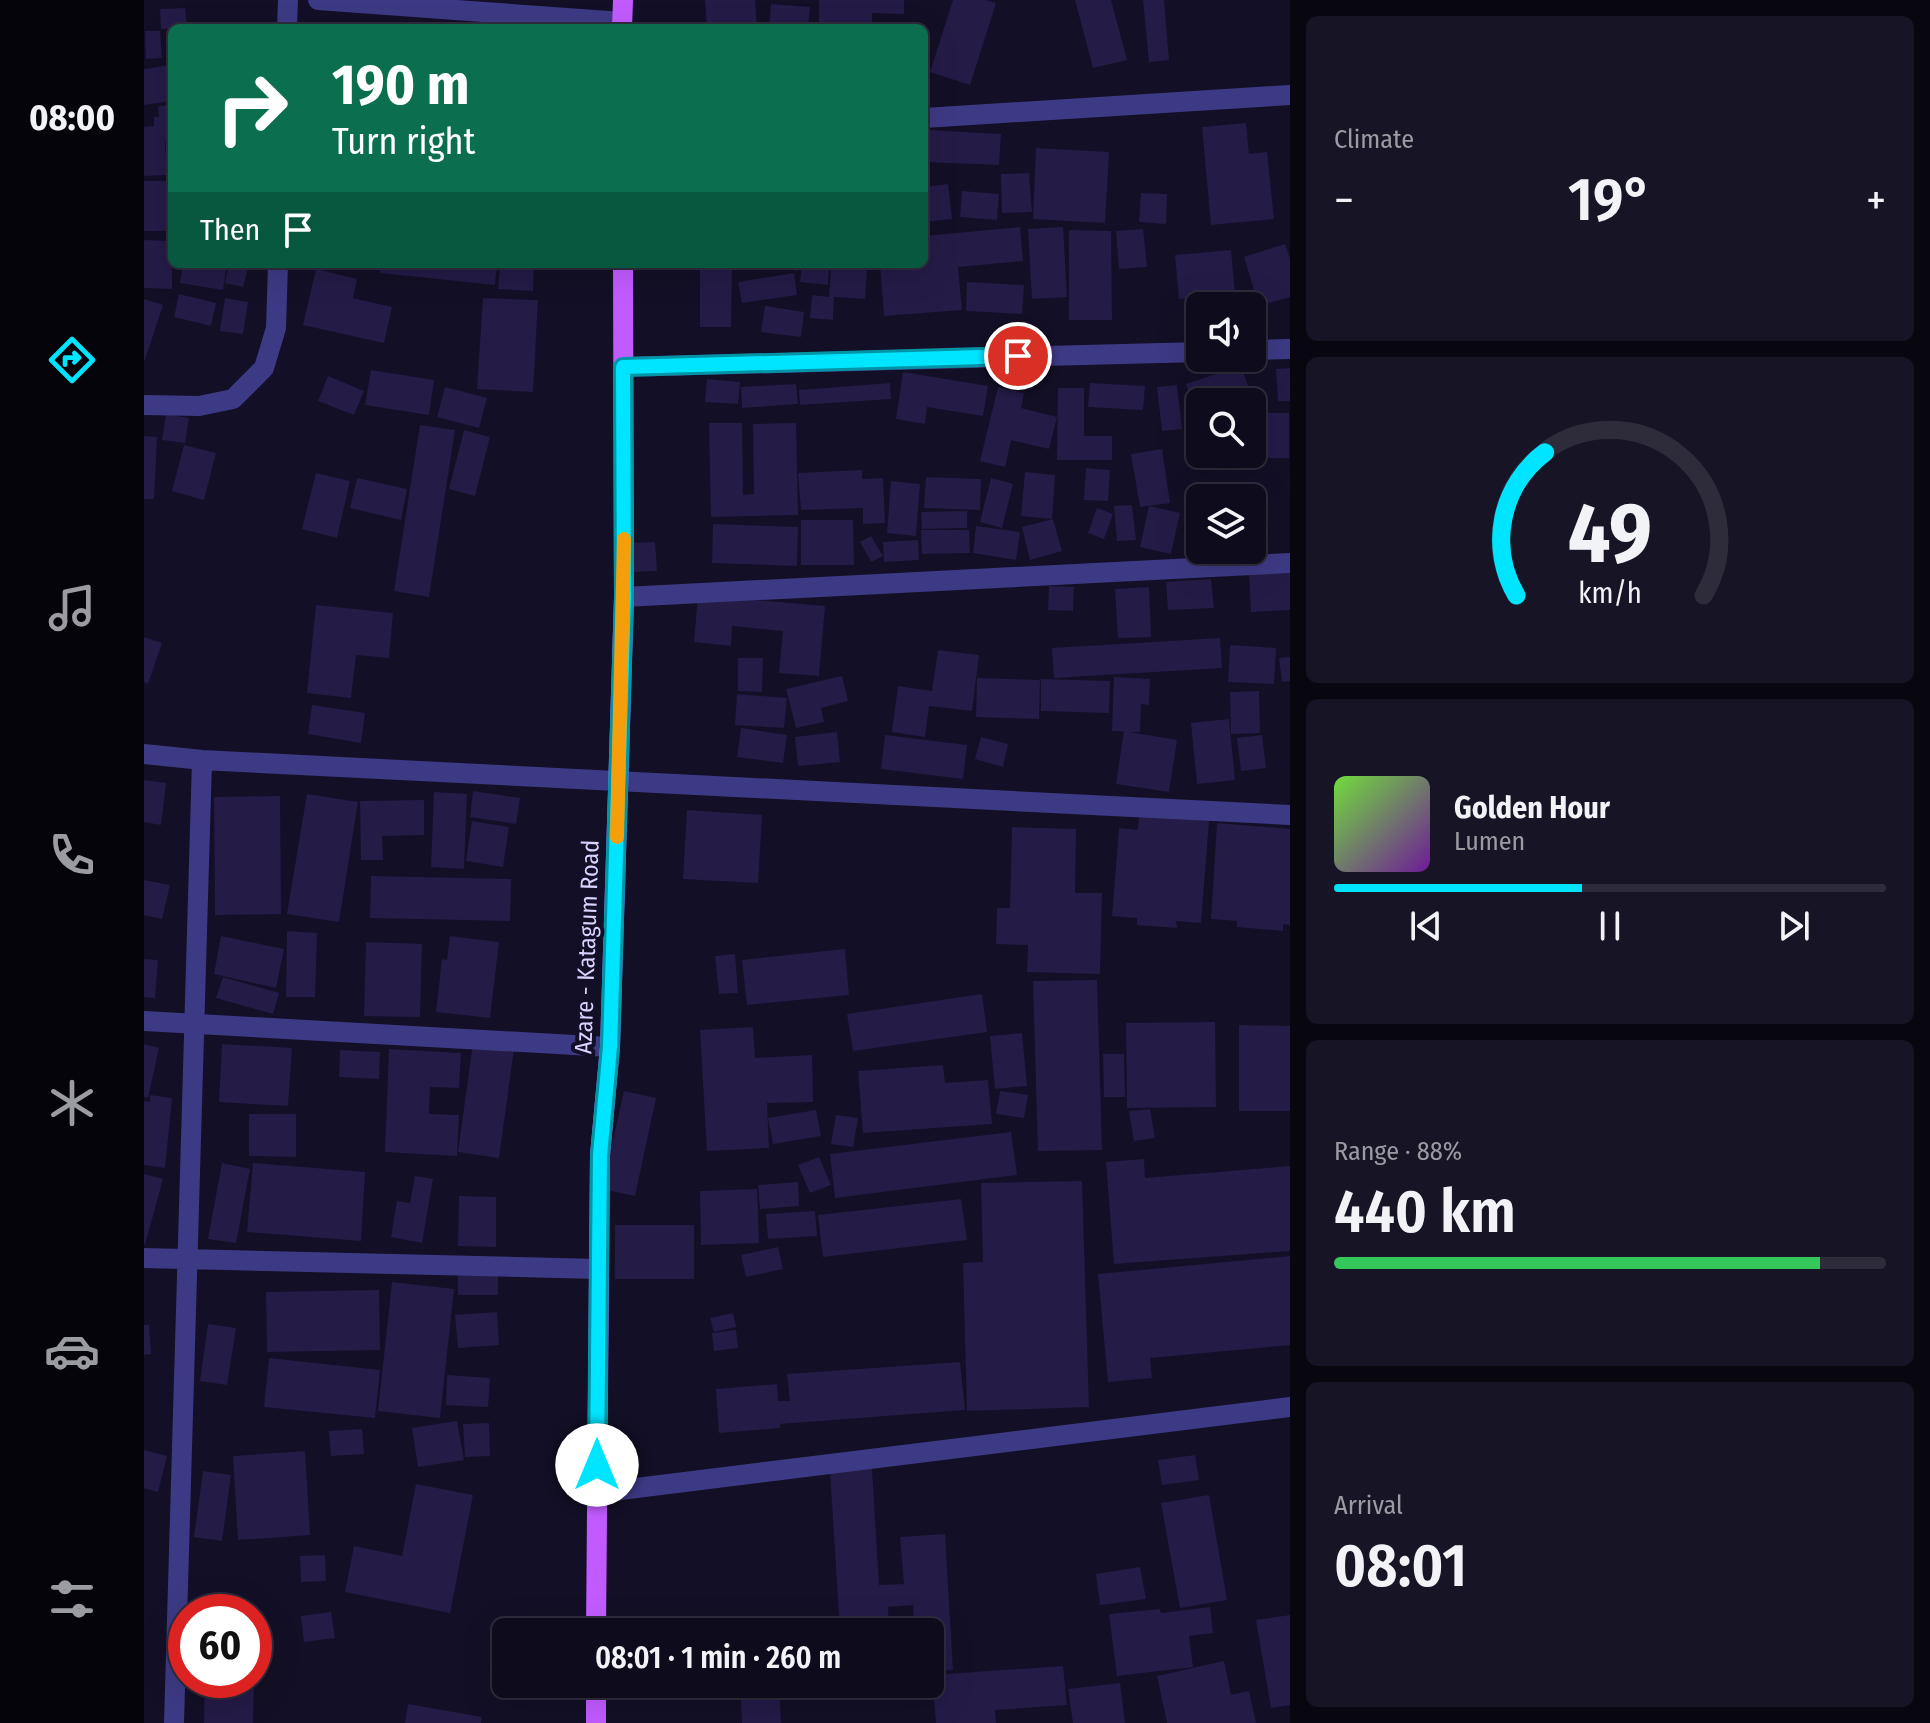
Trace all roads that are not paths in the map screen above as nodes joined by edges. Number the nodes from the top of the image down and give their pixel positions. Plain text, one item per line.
1 (288, 0) edge
2 (318, 0) edge
3 (623, 0) edge
4 (287, 24) edge
5 (610, 24) edge
6 (622, 24) edge
7 (1290, 95) edge
8 (928, 118) edge
9 (278, 268) edge
10 (623, 268) edge
11 (1290, 349) edge
12 (1266, 350) edge
13 (1186, 352) edge
14 (623, 367) junction
15 (144, 405) edge
16 (1290, 563) edge
17 (624, 597) junction
18 (144, 754) edge
19 (202, 760) junction
20 (619, 781) junction
21 (1290, 815) edge
22 (144, 1021) edge
23 (194, 1024) junction
24 (610, 1047) junction
25 (144, 1258) edge
26 (188, 1258) junction
27 (598, 1269) junction
28 (1290, 1407) edge
29 (596, 1493) junction
30 (596, 1618) edge
31 (596, 1698) edge
32 (174, 1723) edge
33 (596, 1723) edge

1 - 4 street
2 - 5 street
3 - 6 main road
7 - 8 street
9 - 15 street
10 - 14 main road, Azare - Katagum Road
11 - 12 street
13 - 14 street
14 - 17 main road, Azare - Katagum Road
16 - 17 street
17 - 20 main road, Azare - Katagum Road
18 - 19 street
19 - 20 street
19 - 23 street
20 - 21 street
20 - 24 main road, Azare - Katagum Road
22 - 23 street
23 - 24 street
23 - 26 street
24 - 27 main road, Azare - Katagum Road
25 - 26 street
26 - 27 street
26 - 32 street
27 - 29 main road, Azare - Katagum Road
28 - 29 street
29 - 30 main road, Azare - Katagum Road
31 - 33 main road

